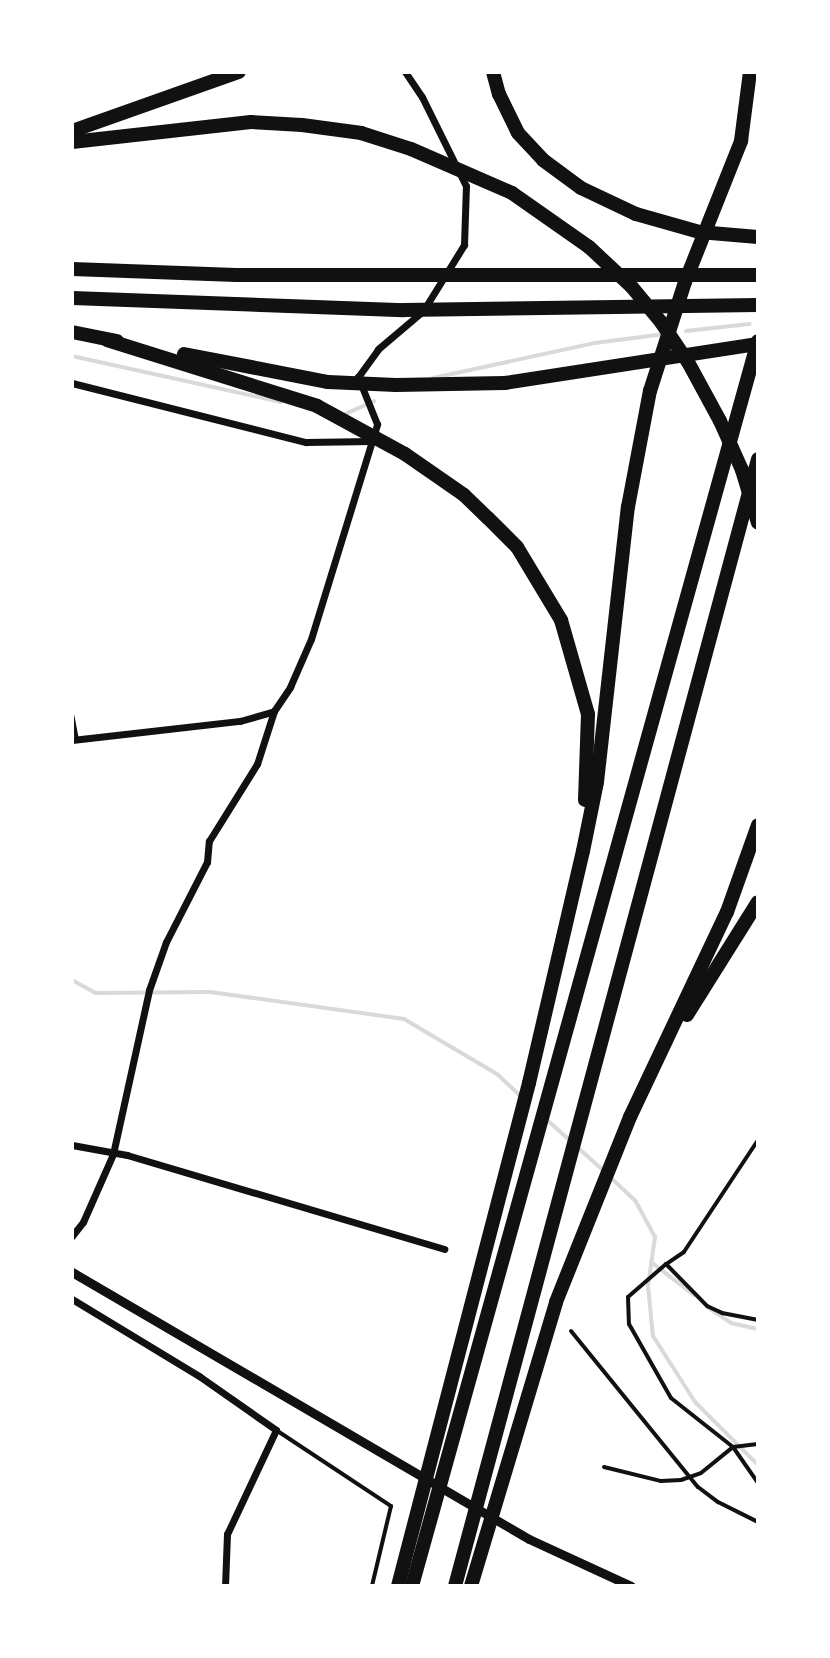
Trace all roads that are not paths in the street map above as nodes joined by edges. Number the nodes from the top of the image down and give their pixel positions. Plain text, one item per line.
1 (239, 72) edge
2 (405, 72) edge
3 (493, 72) edge
4 (750, 72) edge
5 (72, 131) edge
6 (72, 142) edge
7 (758, 237) edge
8 (72, 269) edge
9 (758, 275) edge
10 (72, 298) edge
11 (758, 305) edge
12 (72, 332) edge
13 (107, 340) junction
14 (758, 343) edge
15 (72, 383) edge
16 (372, 441) junction
17 (758, 459) edge
18 (758, 523) edge
19 (274, 711) junction
20 (72, 714) edge
21 (75, 740) edge
22 (758, 825) edge
23 (583, 851) junction
24 (755, 906) edge
25 (630, 1117) junction
26 (758, 1140) edge
27 (72, 1145) edge
28 (113, 1154) junction
29 (72, 1236) edge
30 (444, 1249) dead end
31 (666, 1264) junction
32 (73, 1272) edge
33 (72, 1299) edge
34 (758, 1320) edge
35 (571, 1331) dead end
36 (276, 1430) junction
37 (758, 1444) edge
38 (733, 1447) junction
39 (604, 1467) dead end
40 (690, 1477) junction
41 (758, 1483) edge
42 (758, 1522) edge
43 (225, 1586) edge
44 (372, 1586) edge
45 (398, 1586) edge
46 (412, 1586) edge
47 (455, 1586) edge
48 (471, 1586) edge
49 (631, 1586) edge

1 - 5 highway
2 - 16 street
3 - 7 highway
4 - 23 highway
6 - 18 highway
8 - 9 highway
10 - 11 highway
12 - 13 highway
13 - 14 highway
13 - 23 highway
14 - 46 highway
15 - 16 street
16 - 19 street
17 - 47 highway
19 - 21 street
19 - 28 street
20 - 21 lane
22 - 25 highway
23 - 45 highway
24 - 25 highway
25 - 48 highway
26 - 31 lane
27 - 28 street
28 - 29 street
28 - 30 street
31 - 34 lane
31 - 38 lane
32 - 49 street
33 - 36 street
35 - 40 lane
36 - 43 street
36 - 44 lane
37 - 38 lane
38 - 40 lane
38 - 41 lane
39 - 40 lane
40 - 42 lane

